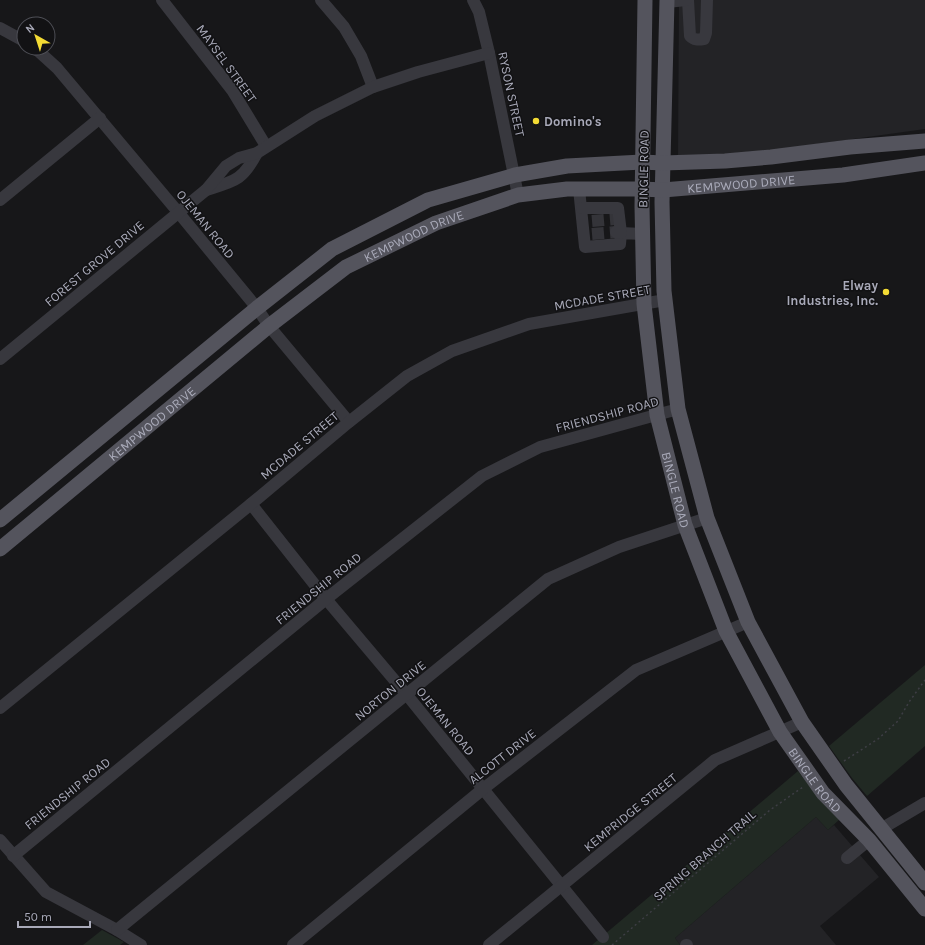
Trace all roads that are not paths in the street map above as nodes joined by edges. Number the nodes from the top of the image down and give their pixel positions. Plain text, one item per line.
1 (162, 0) edge
2 (321, 0) edge
3 (473, 0) edge
4 (687, 0) edge
5 (707, 0) edge
6 (645, 1) edge
7 (667, 1) edge
8 (0, 28) edge
9 (16, 37) edge
10 (489, 53) junction
11 (44, 56) edge
12 (373, 88) junction
13 (100, 118) junction
14 (925, 141) edge
15 (261, 149) junction
16 (642, 162) junction
17 (663, 163) junction
18 (925, 163) edge
19 (515, 175) junction
20 (579, 189) junction
21 (642, 189) junction
22 (206, 190) junction
23 (663, 190) junction
24 (518, 195) junction
25 (0, 199) edge
26 (582, 208) junction
27 (178, 212) junction
28 (382, 224) junction
29 (618, 232) junction
30 (642, 234) junction
31 (392, 244) junction
32 (666, 300) junction
33 (644, 304) junction
34 (257, 308) junction
35 (269, 326) junction
36 (0, 359) edge
37 (141, 404) junction
38 (678, 409) junction
39 (657, 415) junction
40 (153, 422) junction
41 (349, 422) junction
42 (39, 488) junction
43 (251, 504) junction
44 (51, 506) junction
45 (707, 518) junction
46 (0, 520) edge
47 (685, 525) junction
48 (0, 549) edge
49 (326, 599) junction
50 (748, 622) junction
51 (726, 631) junction
52 (406, 695) junction
53 (0, 708) edge
54 (802, 722) junction
55 (780, 732) junction
56 (482, 789) junction
57 (925, 803) edge
58 (881, 829) junction
59 (0, 840) edge
60 (869, 840) junction
61 (13, 856) junction
62 (847, 858) dead end
63 (925, 883) edge
64 (561, 887) junction
65 (925, 909) edge
66 (117, 930) junction
67 (603, 937) dead end
68 (141, 945) edge
69 (293, 945) edge
70 (489, 945) edge

1 - 15 street, MAYSEL STREET
2 - 12 street
3 - 10 street, RYSON STREET
4 - 5 street
4 - 7 street
6 - 7 main road
6 - 16 main road, BINGLE ROAD
7 - 17 main road, BINGLE ROAD
8 - 9 street
10 - 12 street, FOREST GROVE DRIVE
10 - 19 street, RYSON STREET
11 - 13 street, OJEMAN ROAD
12 - 15 street, FOREST GROVE DRIVE
13 - 25 street
13 - 27 street, OJEMAN ROAD
14 - 17 main road, KEMPWOOD DRIVE
15 - 22 street, FOREST GROVE DRIVE
15 - 22 street, FOREST GROVE DRIVE
16 - 17 main road, KEMPWOOD DRIVE
16 - 19 main road, KEMPWOOD DRIVE
16 - 21 main road, BINGLE ROAD
17 - 23 main road, BINGLE ROAD
18 - 23 main road, KEMPWOOD DRIVE
19 - 24 street, RYSON STREET
19 - 28 main road, KEMPWOOD DRIVE
20 - 21 main road, KEMPWOOD DRIVE
20 - 24 main road, KEMPWOOD DRIVE
20 - 26 street
21 - 23 main road, KEMPWOOD DRIVE
21 - 30 main road, BINGLE ROAD
22 - 27 street, FOREST GROVE DRIVE
23 - 32 main road, BINGLE ROAD
24 - 31 main road, KEMPWOOD DRIVE
26 - 29 street
26 - 29 street
27 - 34 street, OJEMAN ROAD
27 - 36 street, FOREST GROVE DRIVE
28 - 31 main road
28 - 34 main road, KEMPWOOD DRIVE
29 - 30 street
30 - 33 main road, BINGLE ROAD
31 - 35 main road, KEMPWOOD DRIVE
32 - 33 street, MCDADE STREET
32 - 38 main road, BINGLE ROAD
33 - 39 main road, BINGLE ROAD
33 - 41 street, MCDADE STREET
34 - 35 street, OJEMAN ROAD
34 - 37 main road, KEMPWOOD DRIVE
35 - 40 main road, KEMPWOOD DRIVE
35 - 41 street, OJEMAN ROAD
37 - 40 main road
37 - 42 main road, KEMPWOOD DRIVE
38 - 39 street, FRIENDSHIP ROAD
38 - 45 main road, BINGLE ROAD
39 - 47 main road, BINGLE ROAD
39 - 49 street, FRIENDSHIP ROAD
40 - 44 main road, KEMPWOOD DRIVE
41 - 43 street, MCDADE STREET
42 - 44 main road
42 - 46 main road, KEMPWOOD DRIVE
43 - 49 street, OJEMAN ROAD
43 - 53 street, MCDADE STREET
44 - 48 main road, KEMPWOOD DRIVE
45 - 47 street, NORTON DRIVE
45 - 50 main road, BINGLE ROAD
47 - 51 main road, BINGLE ROAD
47 - 52 street, NORTON DRIVE
49 - 52 street, OJEMAN ROAD
49 - 61 street, FRIENDSHIP ROAD
50 - 51 street, ALCOTT DRIVE
50 - 54 main road, BINGLE ROAD
51 - 55 main road, BINGLE ROAD
51 - 56 street, ALCOTT DRIVE
52 - 56 street, OJEMAN ROAD
52 - 66 street, NORTON DRIVE
54 - 55 street, KEMPRIDGE STREET
54 - 58 main road, BINGLE ROAD
55 - 60 main road, BINGLE ROAD
55 - 64 street, KEMPRIDGE STREET
56 - 64 street, OJEMAN ROAD
56 - 69 street, ALCOTT DRIVE
57 - 58 street
58 - 60 main road
58 - 63 main road, BINGLE ROAD
59 - 61 street
60 - 62 street
60 - 65 main road, BINGLE ROAD
61 - 66 street
64 - 67 street, OJEMAN ROAD
64 - 70 street, KEMPRIDGE STREET
66 - 68 street

